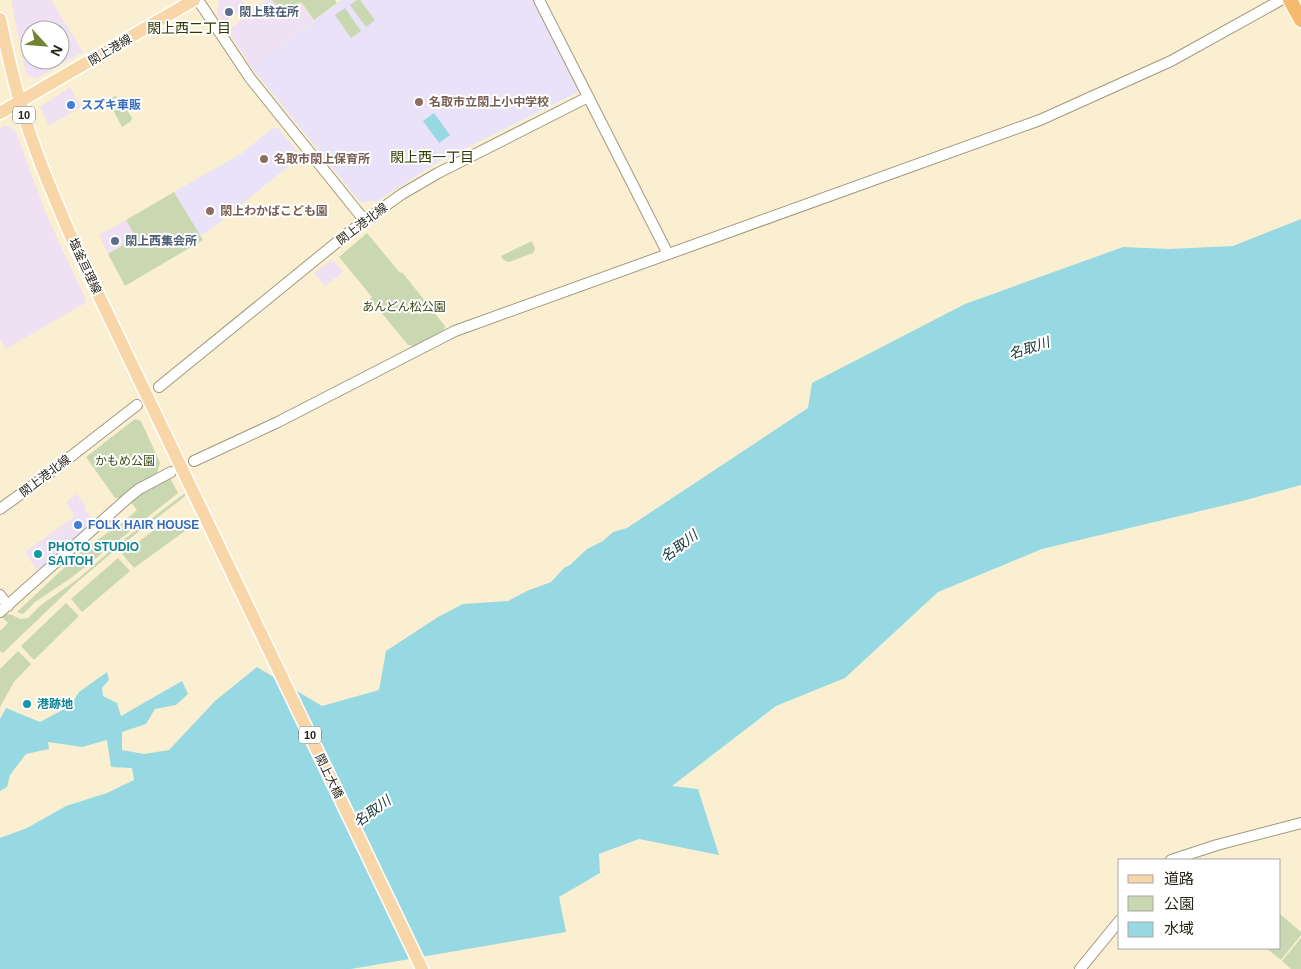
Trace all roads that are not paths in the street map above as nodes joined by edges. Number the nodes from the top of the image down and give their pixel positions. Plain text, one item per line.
1 (194, 0) edge
2 (198, 0) edge
3 (539, 0) edge
4 (1288, 2) edge
5 (0, 20) edge
6 (1301, 20) edge
7 (588, 97) junction
8 (20, 102) junction
9 (0, 113) edge
10 (365, 221) junction
11 (668, 254) junction
12 (159, 387) dead end
13 (137, 405) dead end
14 (194, 462) dead end
15 (172, 472) dead end
16 (198, 502) joint
17 (0, 509) edge
18 (0, 595) edge
19 (4, 609) edge
20 (1301, 823) edge
21 (1175, 859) edge
22 (1118, 922) edge
23 (422, 969) edge
24 (1080, 969) edge

1 - 8 main road, 閖上港線
2 - 10 street
3 - 7 street
4 - 6 highway
4 - 11 street
5 - 8 main road, 塩釜亘理線 / 10
7 - 10 street, 閖上港北線
7 - 11 street
8 - 9 main road, 閖上港線
8 - 16 main road, 塩釜亘理線 / 10
10 - 12 street, 閖上港北線
11 - 14 street
13 - 17 street, 閖上港北線
15 - 19 street
16 - 23 main road, 閖上大橋 / 10
18 - 19 street
20 - 21 street
22 - 24 street

